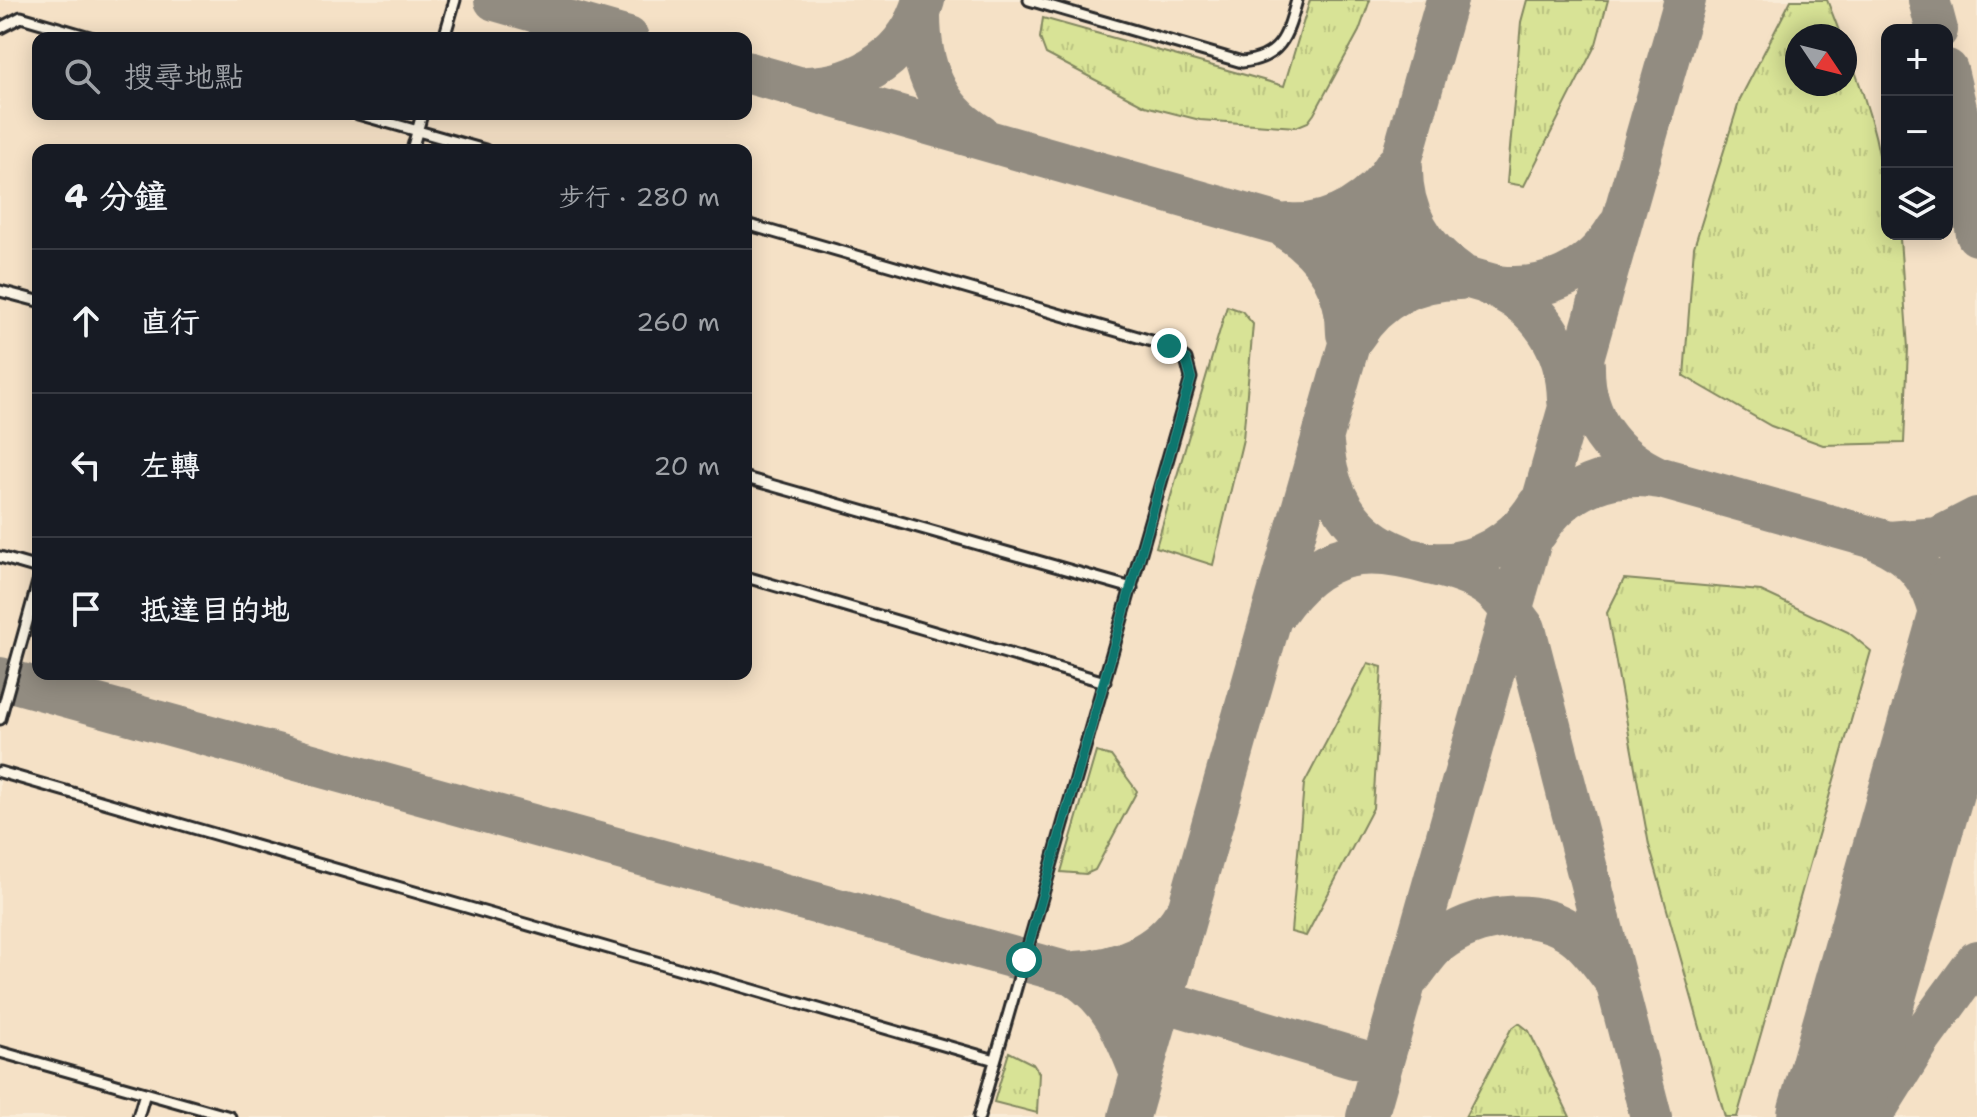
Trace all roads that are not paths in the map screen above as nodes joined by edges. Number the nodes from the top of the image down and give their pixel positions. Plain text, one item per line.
1 (455, 0) edge
2 (1029, 0) edge
3 (1297, 0) edge
4 (0, 28) edge
5 (72, 32) edge
6 (446, 32) edge
7 (379, 120) edge
8 (420, 120) edge
9 (417, 131) junction
10 (414, 144) edge
11 (464, 144) edge
12 (752, 226) edge
13 (0, 291) edge
14 (32, 299) edge
15 (752, 480) edge
16 (0, 557) edge
17 (32, 566) edge
18 (752, 579) edge
19 (1132, 588) junction
20 (32, 604) edge
21 (1105, 682) junction
22 (0, 719) edge
23 (0, 772) edge
24 (0, 1052) edge
25 (995, 1060) junction
26 (145, 1093) junction
27 (138, 1117) edge
28 (230, 1117) edge
29 (979, 1117) edge

1 - 6 lane
2 - 3 lane
4 - 5 lane
7 - 9 lane
8 - 9 lane
9 - 10 lane
9 - 11 lane
12 - 19 lane
13 - 14 lane
15 - 19 lane
16 - 17 lane
18 - 21 lane
19 - 21 lane
20 - 22 lane
21 - 25 lane
23 - 25 lane
24 - 26 lane
25 - 29 lane
26 - 27 lane
26 - 28 lane

